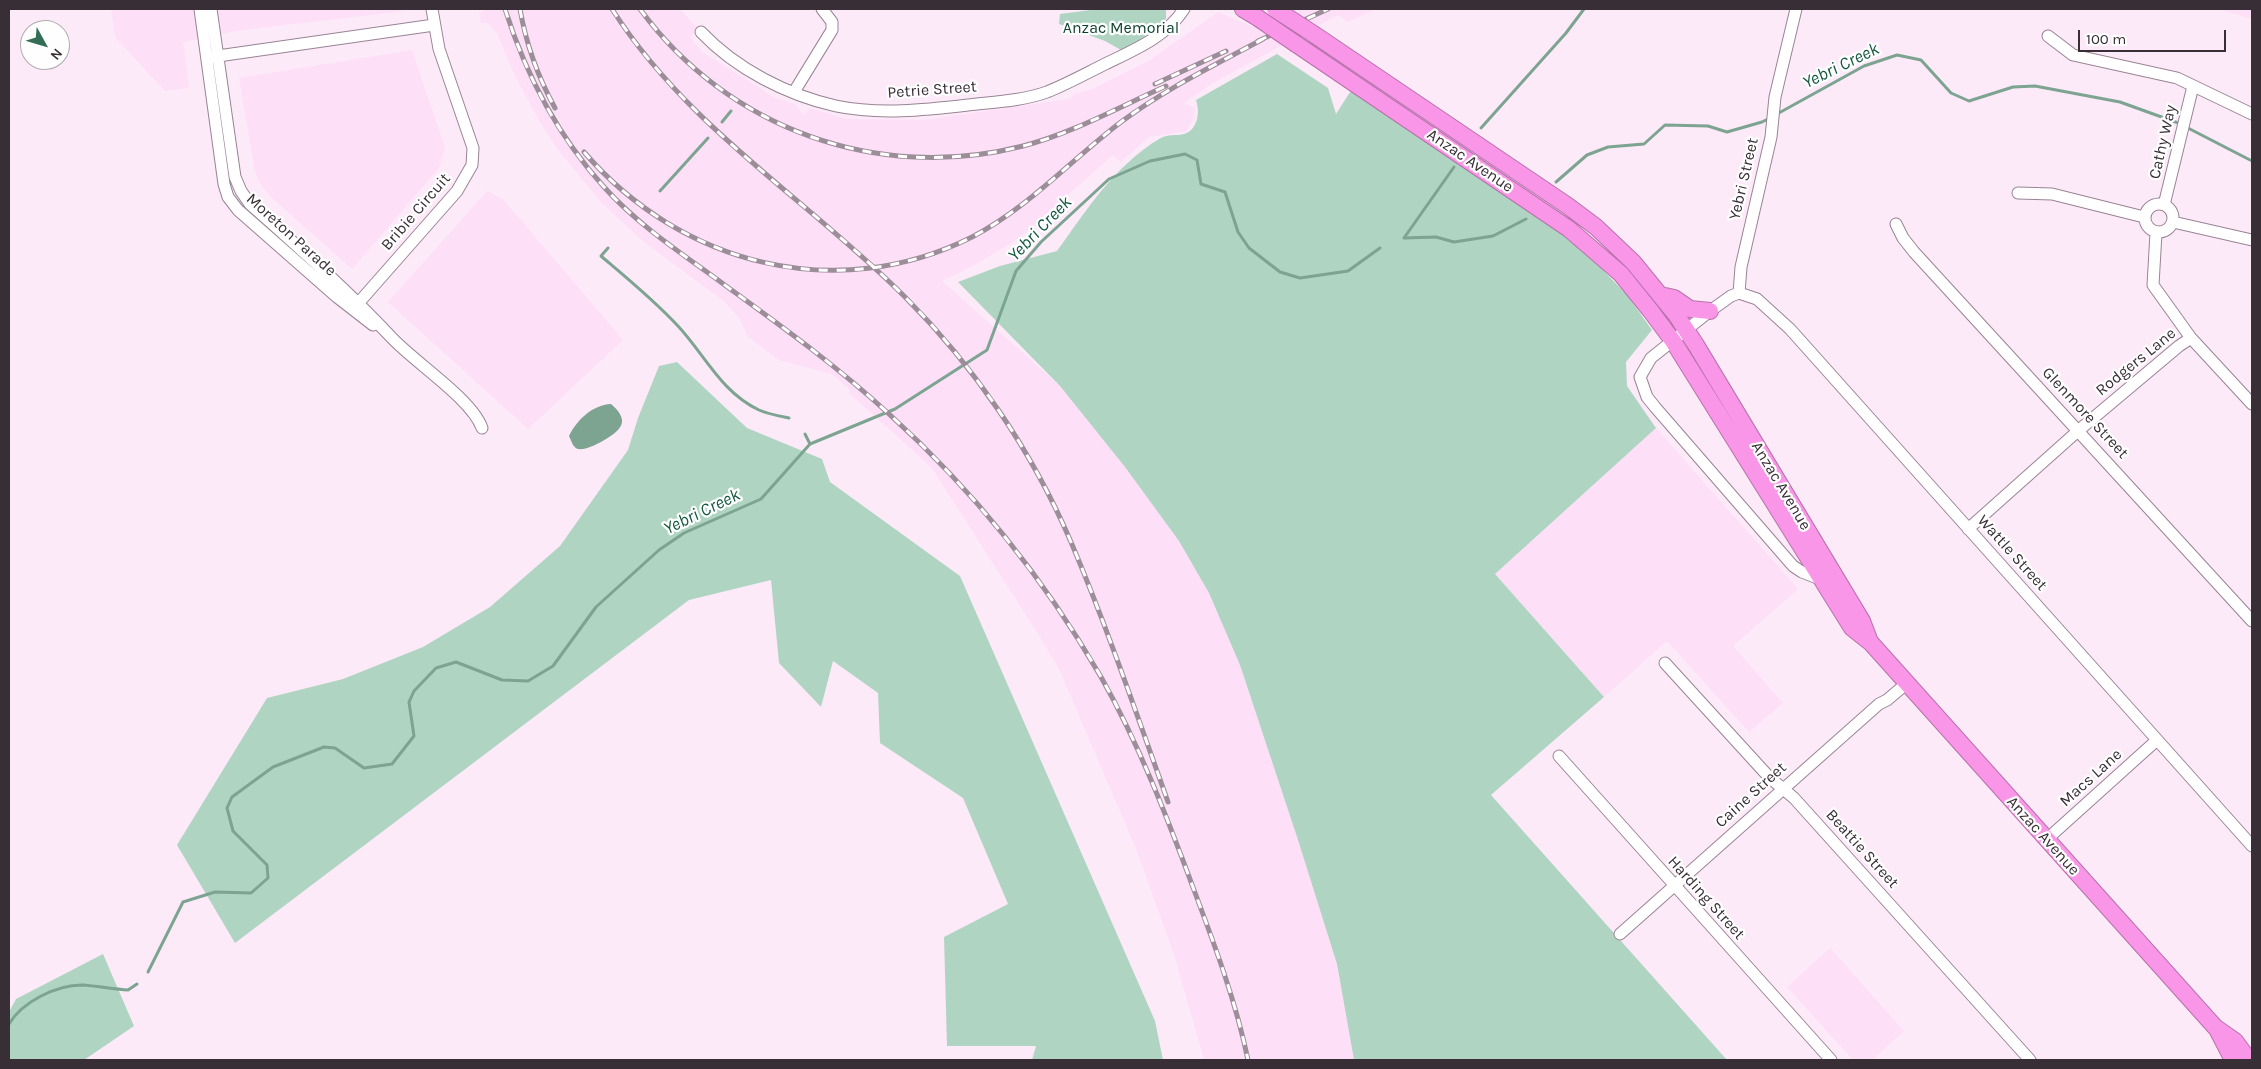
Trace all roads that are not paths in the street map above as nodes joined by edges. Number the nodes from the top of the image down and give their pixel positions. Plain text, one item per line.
1 (200, 9) edge
2 (211, 9) edge
3 (432, 9) edge
4 (822, 9) edge
5 (1176, 9) edge
6 (1184, 9) edge
7 (1243, 9) edge
8 (1275, 9) edge
9 (1796, 9) edge
10 (434, 25) junction
11 (1167, 27) junction
12 (702, 32) dead end
13 (2048, 36) dead end
14 (212, 57) junction
15 (2193, 86) junction
16 (794, 92) junction
17 (2252, 114) edge
18 (2018, 194) dead end
19 (2164, 205) junction
20 (2144, 217) junction
21 (2173, 222) junction
22 (1896, 224) dead end
23 (2156, 233) junction
24 (2252, 240) edge
25 (1739, 293) junction
26 (1663, 296) junction
27 (355, 305) junction
28 (1710, 311) junction
29 (1686, 330) junction
30 (2191, 338) junction
31 (1672, 341) junction
32 (2252, 404) edge
33 (482, 428) dead end
34 (2079, 430) junction
35 (1968, 529) junction
36 (1820, 579) junction
37 (2252, 621) edge
38 (1871, 643) junction
39 (1665, 662) dead end
40 (1906, 684) junction
41 (2157, 740) junction
42 (1559, 756) dead end
43 (1783, 788) junction
44 (2046, 840) junction
45 (2252, 846) edge
46 (1674, 886) junction
47 (1620, 934) dead end
48 (2216, 1027) junction
49 (1830, 1060) edge
50 (2030, 1060) edge
51 (2233, 1060) edge
52 (2249, 1060) edge

1 - 14 street, Moreton Parade
2 - 14 street, Moreton Parade
3 - 10 street, Bribie Circuit
4 - 16 street
5 - 11 street, Petrie Street
6 - 11 street, Petrie Street
7 - 31 highway, Anzac Avenue, bridge
8 - 26 highway, Anzac Avenue, bridge
9 - 25 street, Yebri Street
10 - 14 street
10 - 27 street, Bribie Circuit
11 - 16 street, Petrie Street
12 - 16 street, Petrie Street
13 - 15 street
14 - 27 street, Moreton Parade
15 - 17 street
15 - 19 street, Cathy Way
18 - 20 street
19 - 20 street
19 - 21 street
20 - 23 street
21 - 23 street
21 - 24 street
22 - 34 street, Glenmore Street
23 - 30 street, Rodgers Lane
25 - 28 street
25 - 35 street, Wattle Street
26 - 28 highway
26 - 29 highway, Anzac Avenue
27 - 33 street, Moreton Parade
28 - 29 street
29 - 31 street
29 - 38 highway, Anzac Avenue
30 - 32 street
30 - 34 street, Rodgers Lane
31 - 36 highway, Anzac Avenue
31 - 36 street
34 - 35 street, Rodgers Lane
34 - 37 street, Glenmore Street
35 - 41 street, Wattle Street
36 - 38 highway, Anzac Avenue
38 - 40 highway, Anzac Avenue
39 - 43 street, Beattie Street
40 - 43 street, Caine Street
40 - 44 highway, Anzac Avenue
41 - 44 street, Macs Lane
41 - 45 street, Wattle Street
42 - 46 street, Harding Street
43 - 46 street, Caine Street
43 - 50 street, Beattie Street
44 - 48 highway, Anzac Avenue
46 - 47 street, Caine Street
46 - 49 street, Harding Street
48 - 51 highway, Anzac Avenue
48 - 52 highway, Anzac Avenue

